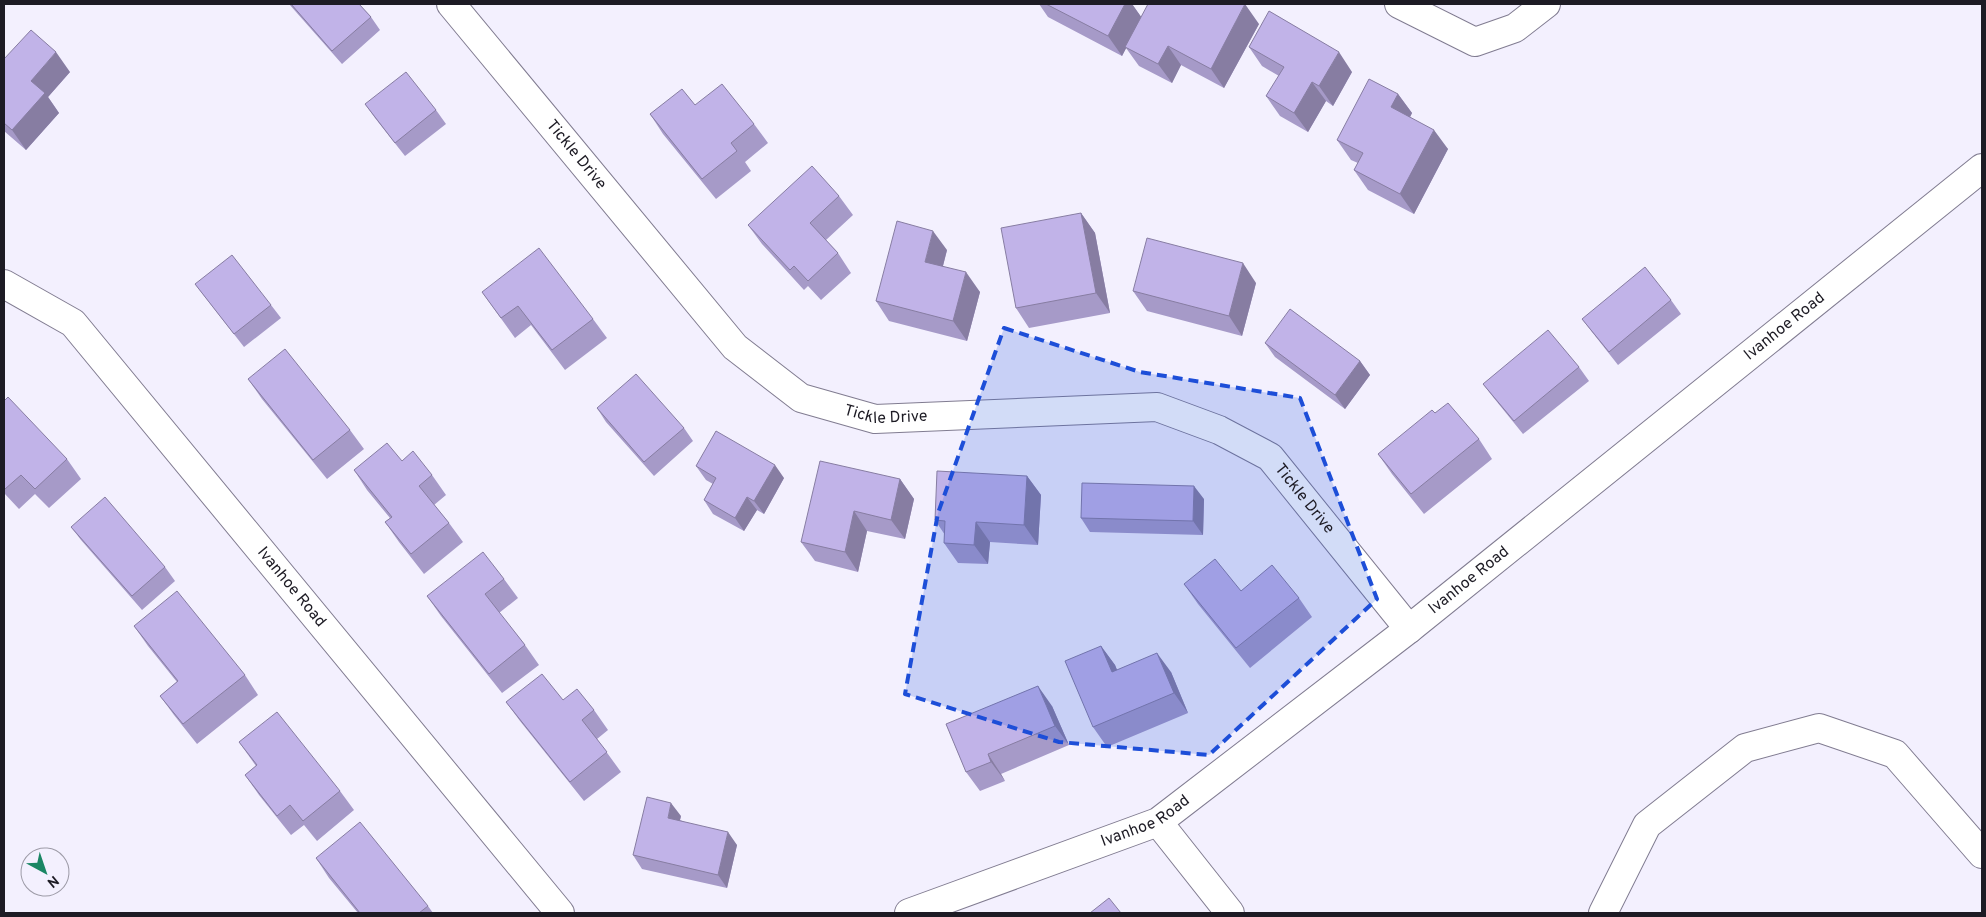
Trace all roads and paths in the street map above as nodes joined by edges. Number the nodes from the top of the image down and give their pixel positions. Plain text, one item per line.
1 (451, 4) edge
2 (1399, 4) edge
3 (1546, 4) edge
4 (1982, 168) edge
5 (4, 284) edge
6 (1409, 629) junction
7 (1158, 822) junction
8 (1982, 854) edge
9 (560, 913) edge
10 (909, 913) edge
11 (1230, 913) edge
12 (1603, 913) edge

1 - 6 street, Tickle Drive
2 - 3 street
4 - 6 street, Ivanhoe Road
5 - 9 street, Ivanhoe Road
6 - 7 street, Ivanhoe Road
7 - 10 street, Ivanhoe Road
7 - 11 street
8 - 12 street

